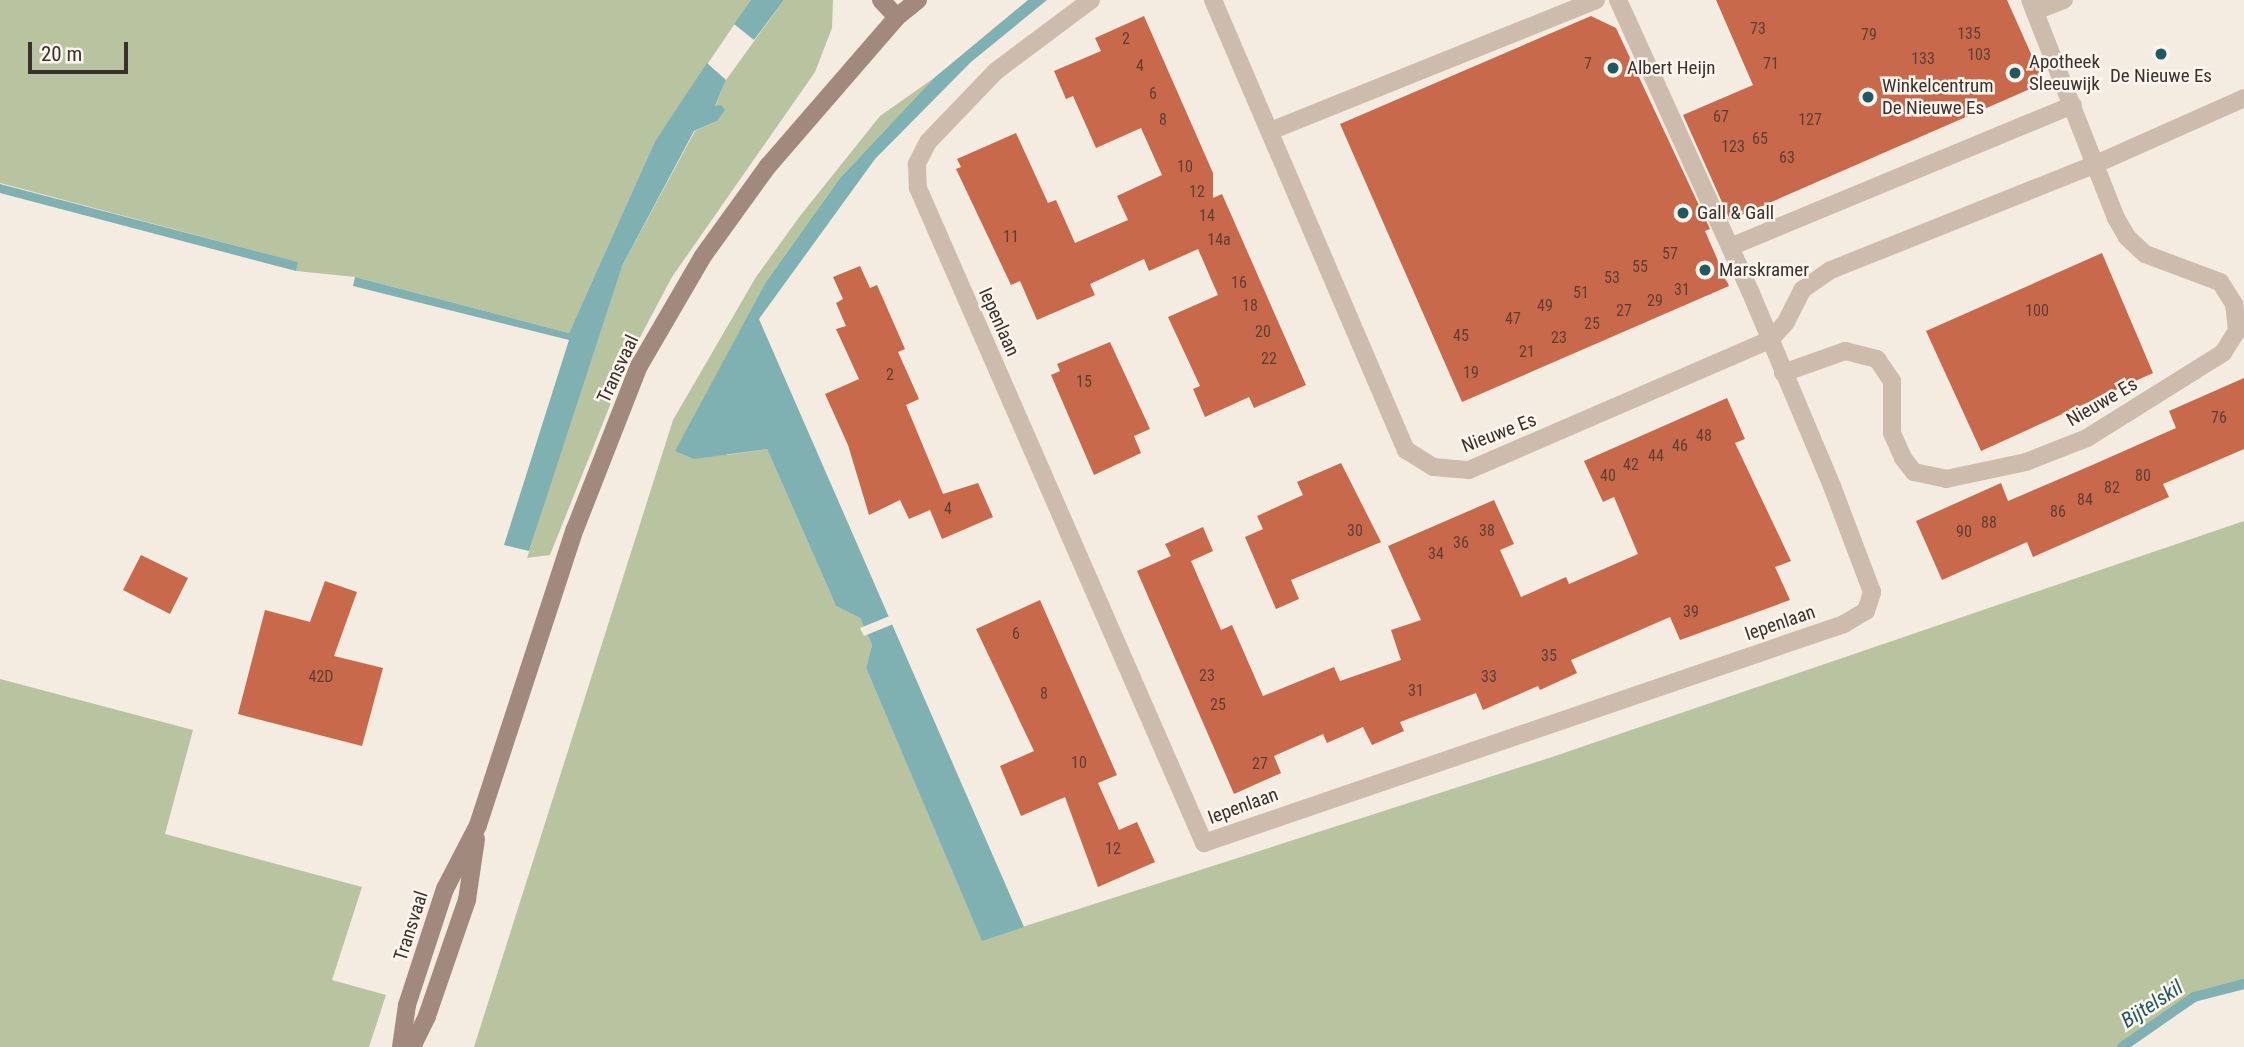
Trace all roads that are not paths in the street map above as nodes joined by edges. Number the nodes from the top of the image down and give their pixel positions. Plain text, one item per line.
1 (881, 0) edge
2 (918, 0) edge
3 (1091, 0) edge
4 (1213, 0) edge
5 (1596, 0) edge
6 (1618, 0) edge
7 (2064, 0) edge
8 (2033, 6) edge
9 (897, 17) junction
10 (2244, 98) edge
11 (2074, 105) junction
12 (1272, 130) junction
13 (2096, 164) junction
14 (1730, 247) junction
15 (1769, 340) junction
16 (1783, 373) junction
17 (478, 825) junction
18 (401, 1047) edge
19 (412, 1047) edge

1 - 9 street
2 - 9 street, Transvaal
3 - 16 street, Iepenlaan
4 - 12 street, Nieuwe Es
5 - 12 street
6 - 14 street
7 - 8 street, Nieuwe Es
8 - 11 street, Nieuwe Es
9 - 17 street, Transvaal
10 - 13 street, Nieuwe Es
11 - 13 street, Nieuwe Es
11 - 14 street
12 - 15 street, Nieuwe Es
13 - 15 street, Nieuwe Es
13 - 16 street, Nieuwe Es
14 - 15 street
15 - 16 street, Iepenlaan
17 - 18 street, Transvaal
17 - 19 street, Transvaal

